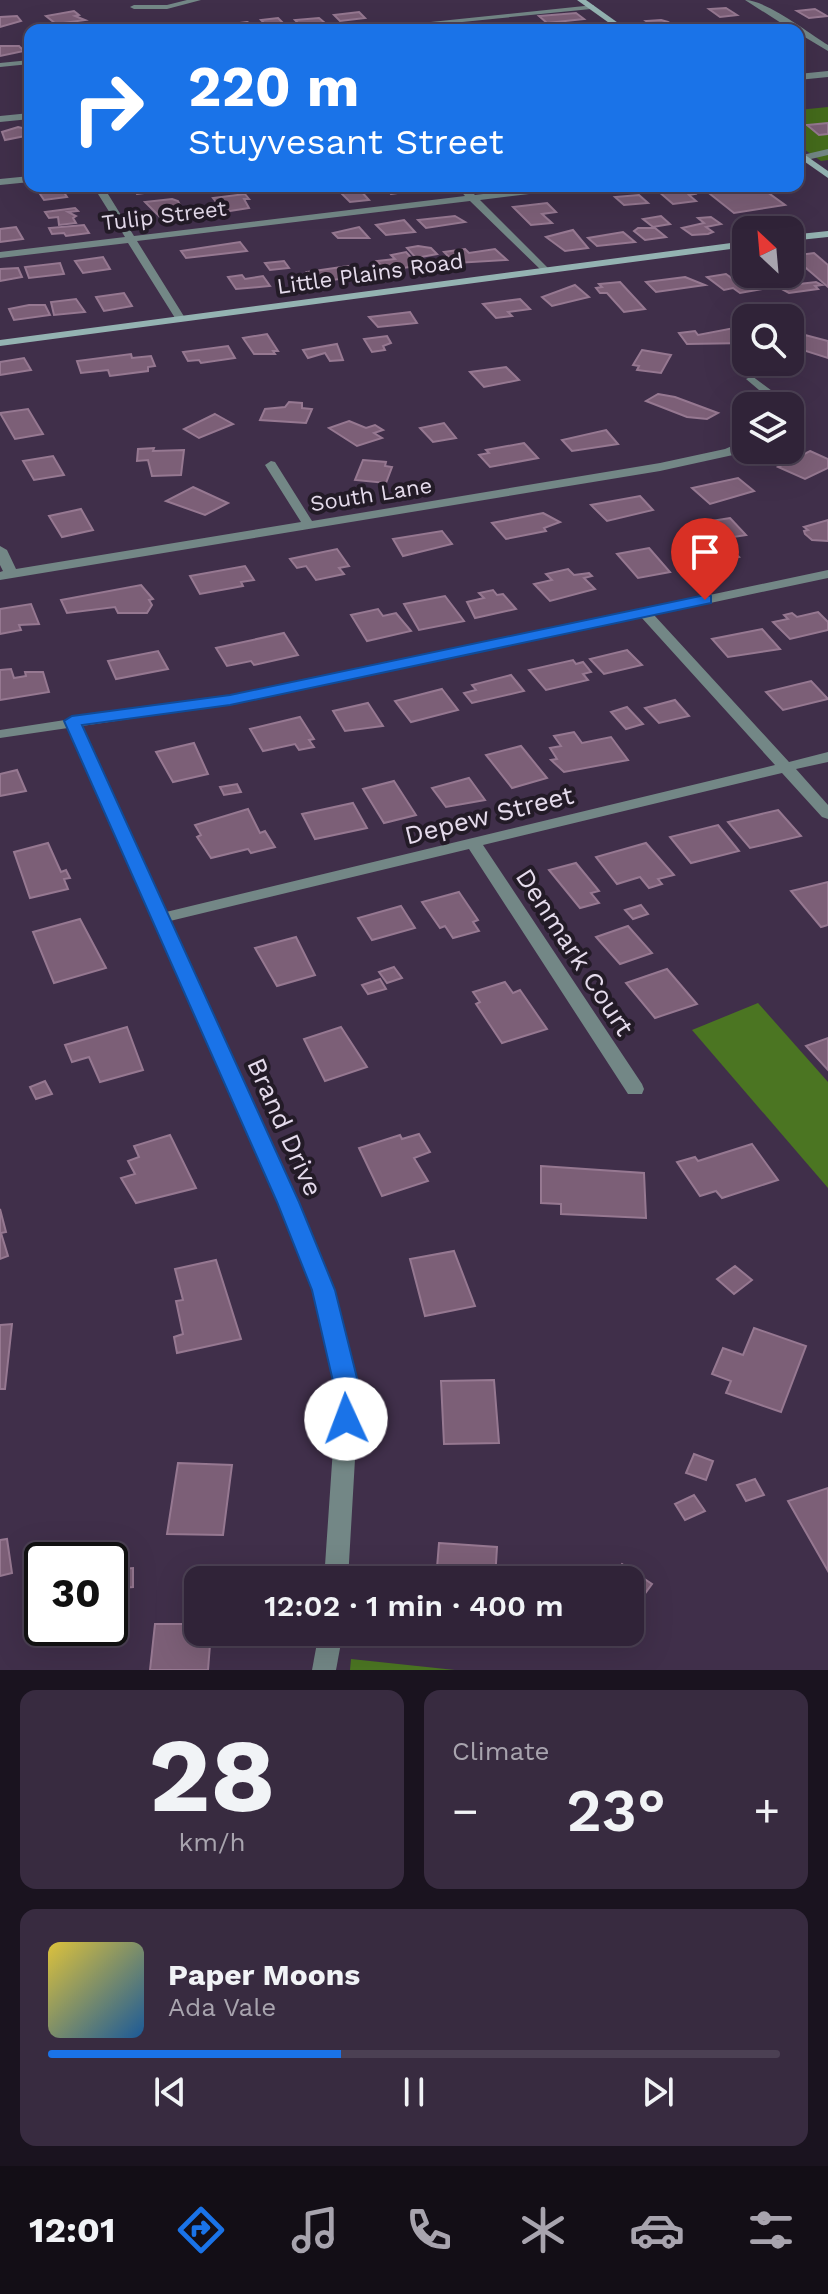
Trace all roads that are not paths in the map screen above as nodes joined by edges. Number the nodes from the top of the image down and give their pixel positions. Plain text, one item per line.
1 (197, 0) edge
2 (581, 0) edge
3 (749, 0) edge
4 (134, 7) dead end
5 (591, 7) junction
6 (419, 24) edge
7 (615, 24) edge
8 (788, 24) edge
9 (804, 34) edge
10 (828, 49) edge
11 (24, 63) edge
12 (0, 65) edge
13 (828, 74) edge
14 (804, 76) edge
15 (24, 117) edge
16 (0, 119) edge
17 (828, 152) edge
18 (804, 156) edge
19 (804, 160) edge
20 (828, 175) edge
21 (24, 180) edge
22 (0, 182) edge
23 (102, 192) edge
24 (467, 192) edge
25 (522, 192) edge
26 (473, 198) junction
27 (828, 234) edge
28 (804, 237) edge
29 (130, 239) junction
30 (732, 246) edge
31 (0, 255) edge
32 (544, 270) junction
33 (180, 318) junction
34 (0, 343) edge
35 (752, 379) dead end
36 (768, 392) edge
37 (732, 451) edge
38 (271, 465) dead end
39 (308, 524) junction
40 (0, 550) edge
41 (828, 574) edge
42 (6, 575) edge
43 (644, 612) junction
44 (72, 721) junction
45 (0, 734) edge
46 (828, 757) edge
47 (786, 767) junction
48 (828, 814) edge
49 (473, 843) junction
50 (162, 918) junction
51 (635, 1089) dead end
52 (337, 1566) edge
53 (328, 1646) edge
54 (324, 1670) edge

1 - 4 street
2 - 5 street
3 - 8 street
5 - 6 street
5 - 7 street
9 - 10 street
11 - 12 street
13 - 14 street
15 - 16 street
17 - 18 street
19 - 20 street
21 - 22 street
23 - 29 street
24 - 26 street
25 - 26 street, Tulip Street
26 - 29 street, Tulip Street
26 - 32 street
27 - 28 street
29 - 31 street, Tulip Street
29 - 33 street
30 - 32 street, Little Plains Road
32 - 33 street, Little Plains Road
33 - 34 street, Little Plains Road
35 - 36 street
37 - 39 street, South Lane
38 - 39 street
39 - 42 street, South Lane
40 - 42 street
41 - 43 street
43 - 44 street
43 - 47 street
44 - 45 street
44 - 50 street, Brand Drive
46 - 47 street, Depew Street
47 - 48 street
47 - 49 street, Depew Street
49 - 50 street, Depew Street
49 - 51 street, Denmark Court
50 - 52 street, Brand Drive
53 - 54 street

